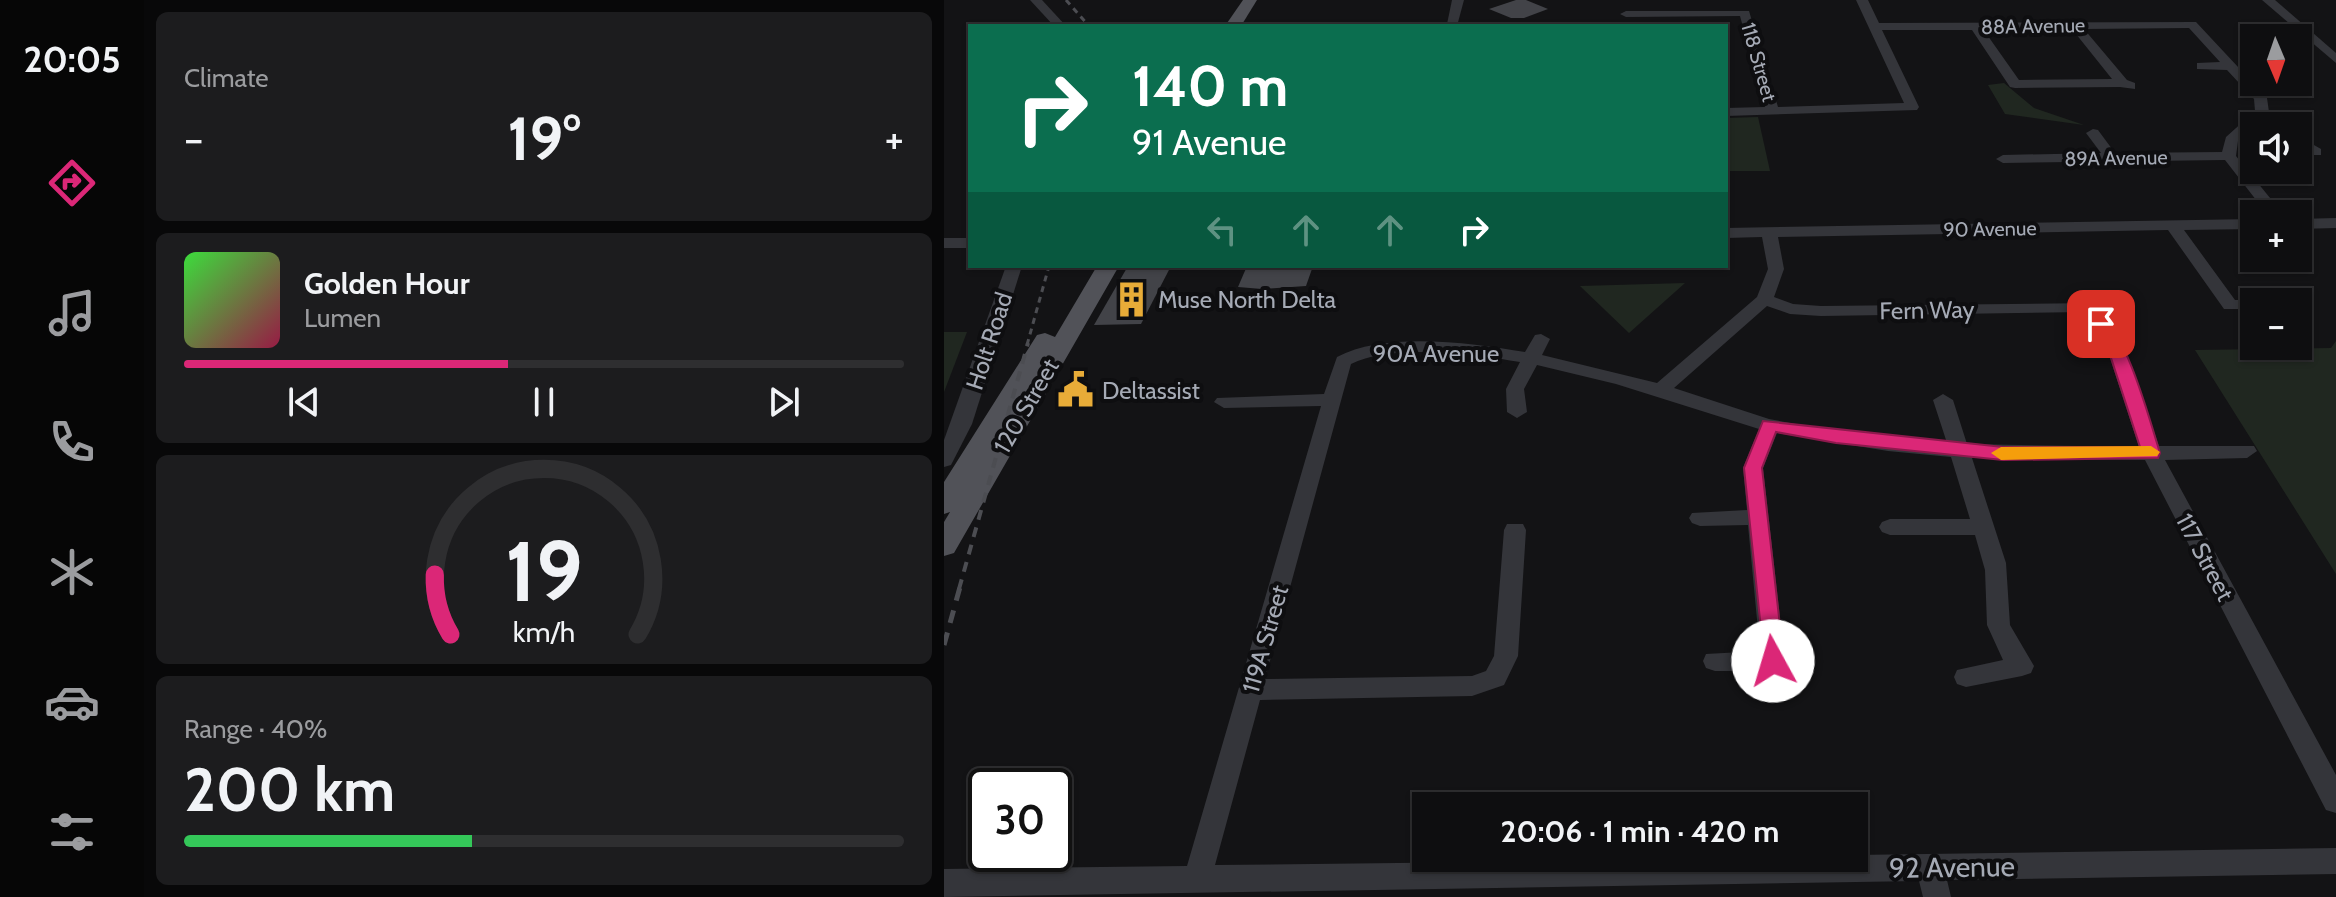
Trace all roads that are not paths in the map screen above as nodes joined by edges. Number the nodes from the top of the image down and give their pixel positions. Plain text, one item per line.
1 (1036, 0) edge
2 (1250, 0) edge
3 (1265, 0) edge
4 (1458, 0) edge
5 (1625, 0) edge
6 (1862, 0) edge
7 (2268, 0) edge
8 (1626, 20) edge
9 (1058, 24) edge
10 (1234, 24) edge
11 (1250, 24) edge
12 (1453, 24) dead end
13 (2075, 25) junction
14 (1975, 26) junction
15 (1875, 27) junction
16 (2336, 59) edge
17 (2201, 66) dead end
18 (2230, 66) junction
19 (1773, 111) junction
20 (1728, 112) edge
21 (2262, 112) edge
22 (2093, 133) dead end
23 (2240, 134) edge
24 (2312, 149) edge
25 (2316, 152) dead end
26 (2229, 156) junction
27 (2111, 158) junction
28 (2003, 159) dead end
29 (2264, 200) edge
30 (2336, 223) edge
31 (2240, 224) edge
32 (2312, 224) edge
33 (2173, 226) junction
34 (1769, 232) junction
35 (1728, 233) edge
36 (944, 243) edge
37 (968, 243) edge
38 (1013, 268) edge
39 (1088, 268) edge
40 (1107, 268) edge
41 (1765, 299) junction
42 (2240, 305) edge
43 (2091, 307) joint
44 (1541, 339) dead end
45 (1050, 348) junction
46 (1531, 356) junction
47 (1343, 361) joint
48 (1661, 390) junction
49 (1333, 400) junction
50 (1943, 400) dead end
51 (1224, 402) dead end
52 (1517, 412) dead end
53 (1770, 426) junction
54 (1959, 450) junction
55 (2247, 451) dead end
56 (2151, 453) junction
57 (944, 460) edge
58 (944, 504) edge
59 (1757, 517) junction
60 (1700, 518) dead end
61 (1890, 527) dead end
62 (1985, 527) junction
63 (1515, 530) dead end
64 (944, 546) edge
65 (1715, 661) dead end
66 (1966, 677) dead end
67 (1251, 690) junction
68 (2336, 801) edge
69 (2336, 861) edge
70 (1930, 868) junction
71 (1197, 879) junction
72 (944, 883) edge
73 (1123, 888) edge
74 (1937, 897) edge

1 - 9 street
2 - 10 main road
3 - 11 main road
4 - 12 street
5 - 8 street
6 - 15 street
7 - 16 street
8 - 19 street, 118 Street
13 - 14 street, 88A Avenue
13 - 14 street
13 - 18 street, 88A Avenue
14 - 15 street, 88A Avenue
15 - 19 street
17 - 18 street
18 - 21 street
19 - 20 street
22 - 27 street
23 - 26 street
24 - 25 street
26 - 27 street, 89A Avenue
26 - 29 street
27 - 28 street, 89A Avenue
30 - 32 street
31 - 33 street, 90 Avenue
33 - 34 street, 90 Avenue
33 - 42 street
34 - 35 street, 90 Avenue
34 - 41 street
36 - 37 street
38 - 57 street, Holt Road
39 - 45 main road, 120 Street
40 - 45 main road, 120 Street
41 - 43 street, Fern Way
41 - 48 street
43 - 56 street, 117 Street
44 - 46 street, 90A Avenue
45 - 58 main road, 120 Street
45 - 64 main road, 120 Street
46 - 47 street, 90A Avenue
46 - 48 street, 90A Avenue
46 - 52 street
47 - 49 street, 119A Street
48 - 53 street, 90A Avenue
49 - 51 street
49 - 67 street, 119A Street
50 - 54 street
53 - 54 street, 90A Avenue
53 - 59 street
54 - 56 street, 90A Avenue
54 - 62 street
55 - 56 street, 90A Avenue
56 - 68 street, 117 Street
59 - 60 street
59 - 65 street
61 - 62 street
62 - 66 street
63 - 67 street
67 - 71 street, 119A Street
69 - 70 street, 92 Avenue
70 - 71 street, 92 Avenue
70 - 74 street
71 - 73 street, 92 Avenue
72 - 73 street, 92 Avenue

